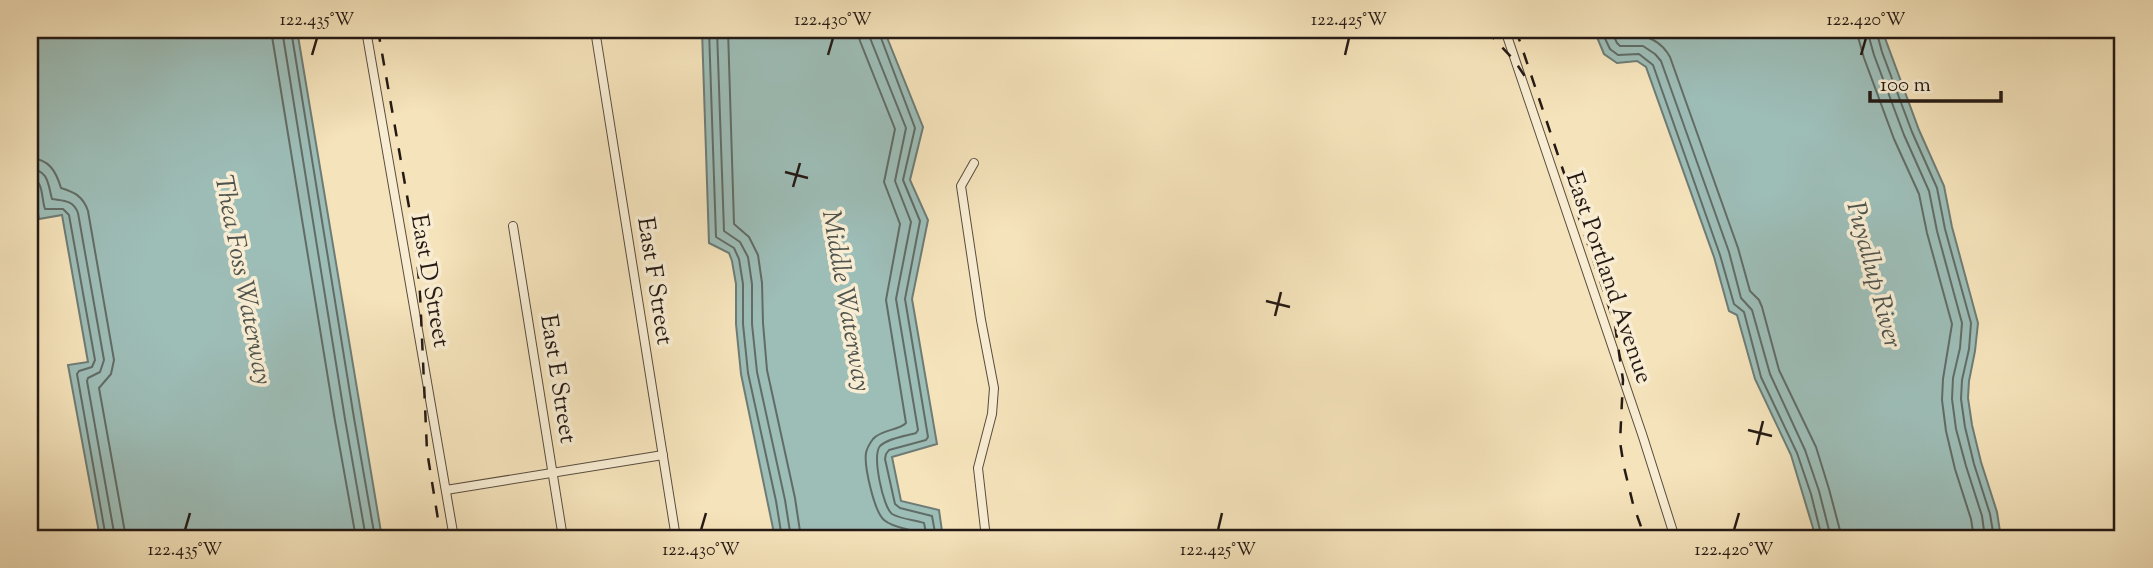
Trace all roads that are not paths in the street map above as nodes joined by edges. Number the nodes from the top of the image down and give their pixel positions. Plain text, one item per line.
1 (366, 30) edge
2 (595, 30) edge
3 (1504, 30) edge
4 (974, 163) dead end
5 (513, 226) dead end
6 (663, 455) junction
7 (553, 473) junction
8 (446, 490) junction
9 (30, 525) edge
10 (32, 538) edge
11 (454, 538) edge
12 (563, 538) edge
13 (676, 538) edge
14 (986, 538) edge
15 (1675, 538) edge

1 - 8 street, East D Street
2 - 6 street, East F Street
3 - 15 street, East Portland Avenue
4 - 14 street
5 - 7 street, East E Street
6 - 7 street
6 - 13 street, East F Street
7 - 8 street
7 - 12 street, East E Street
8 - 11 street, East D Street
9 - 10 street

